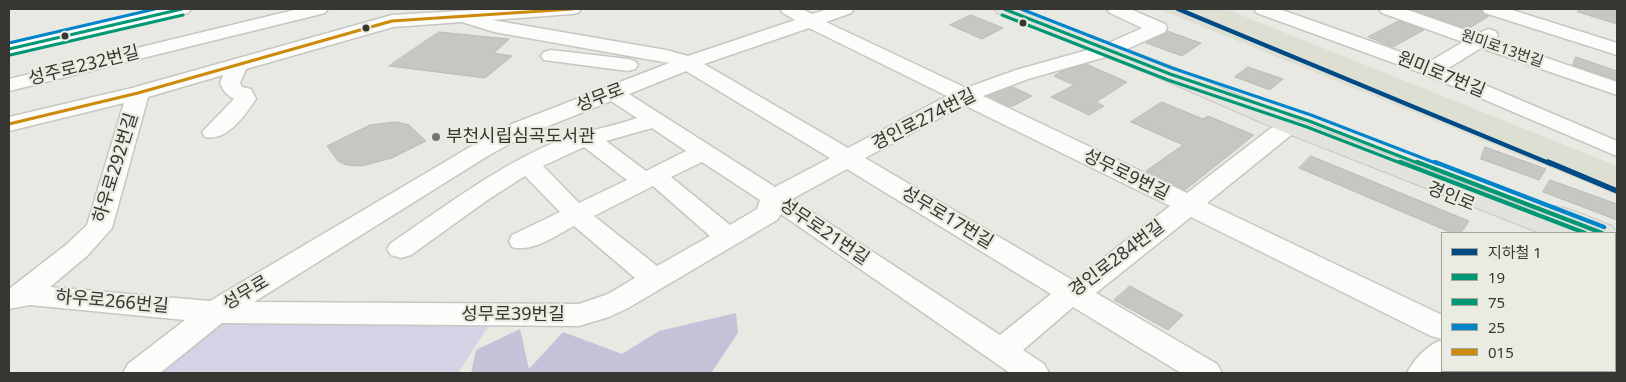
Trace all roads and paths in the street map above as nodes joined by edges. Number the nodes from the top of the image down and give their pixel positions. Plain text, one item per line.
1 (182, 9) edge
2 (319, 9) edge
3 (572, 9) edge
4 (789, 9) edge
5 (846, 9) edge
6 (1004, 9) edge
7 (1116, 9) edge
8 (1263, 9) edge
9 (1388, 9) edge
10 (1491, 9) edge
11 (147, 13) edge
12 (433, 13) edge
13 (1524, 13) edge
14 (464, 16) junction
15 (810, 21) junction
16 (1479, 40) junction
17 (159, 48) junction
18 (9, 49) edge
19 (1109, 50) junction
20 (1617, 50) edge
21 (551, 56) dead end
22 (688, 64) junction
23 (236, 67) junction
24 (1431, 70) junction
25 (1170, 74) junction
26 (9, 85) edge
27 (168, 85) junction
28 (1617, 89) edge
29 (613, 92) junction
30 (138, 94) junction
31 (964, 96) junction
32 (654, 120) junction
33 (9, 124) edge
34 (1283, 130) junction
35 (212, 132) dead end
36 (588, 139) junction
37 (1617, 149) edge
38 (703, 152) junction
39 (848, 159) junction
40 (529, 165) junction
41 (649, 178) junction
42 (774, 198) junction
43 (1188, 205) junction
44 (577, 214) junction
45 (1538, 232) edge
46 (1563, 232) edge
47 (1575, 232) edge
48 (1599, 232) edge
49 (728, 237) junction
50 (522, 241) dead end
51 (401, 249) dead end
52 (656, 280) junction
53 (1075, 295) junction
54 (14, 298) edge
55 (215, 312) junction
56 (1441, 328) edge
57 (1000, 352) junction
58 (1441, 353) edge
59 (138, 373) edge
60 (1032, 373) edge
61 (1206, 373) edge
62 (1423, 373) edge

1 - 11 street
2 - 17 street, 성주로232번길
3 - 14 street
4 - 15 street, 성무로9번길
5 - 15 street, 성무로
6 - 19 main road, 경인로
7 - 19 street, 경인로274번길
8 - 24 street, 원미로7번길
9 - 16 street, 원미로13번길
10 - 13 street
11 - 17 street
11 - 18 street
12 - 14 street
12 - 23 street
13 - 16 street
13 - 20 street
14 - 22 street, 성무로17번길
15 - 22 street, 성무로
15 - 31 street, 성무로9번길
16 - 24 street
16 - 28 street, 원미로13번길
17 - 26 street, 성주로232번길
17 - 27 street
19 - 25 main road, 경인로
19 - 31 street, 경인로274번길
21 - 22 street
22 - 29 street, 성무로
22 - 39 street, 성무로17번길
23 - 27 street
23 - 35 street
24 - 37 street, 원미로7번길
25 - 34 main road, 경인로
25 - 46 main road, 경인로
25 - 47 street
25 - 48 main road, 경인로
27 - 30 street
29 - 32 street, 성무로21번길
29 - 55 street, 성무로
30 - 33 street
30 - 54 street, 하우로292번길
31 - 39 street, 경인로274번길
31 - 43 street, 성무로9번길
32 - 36 street
32 - 38 street, 성무로21번길
34 - 43 street, 경인로284번길
34 - 45 main road, 경인로
36 - 40 street
36 - 41 street
38 - 41 street
38 - 42 street, 성무로21번길
39 - 42 street, 경인로274번길
39 - 53 street, 성무로17번길
40 - 44 street
40 - 51 street
41 - 44 street
41 - 49 street
42 - 49 street, 성무로39번길
42 - 57 street, 성무로21번길
43 - 53 street, 경인로284번길
43 - 56 street, 성무로9번길
44 - 50 street
44 - 52 street
49 - 52 street, 성무로39번길
52 - 55 street, 성무로39번길
53 - 57 street, 경인로284번길
53 - 61 street, 성무로17번길
54 - 55 street, 하우로266번길
55 - 59 street, 성무로
57 - 60 street, 성무로21번길
58 - 62 street

